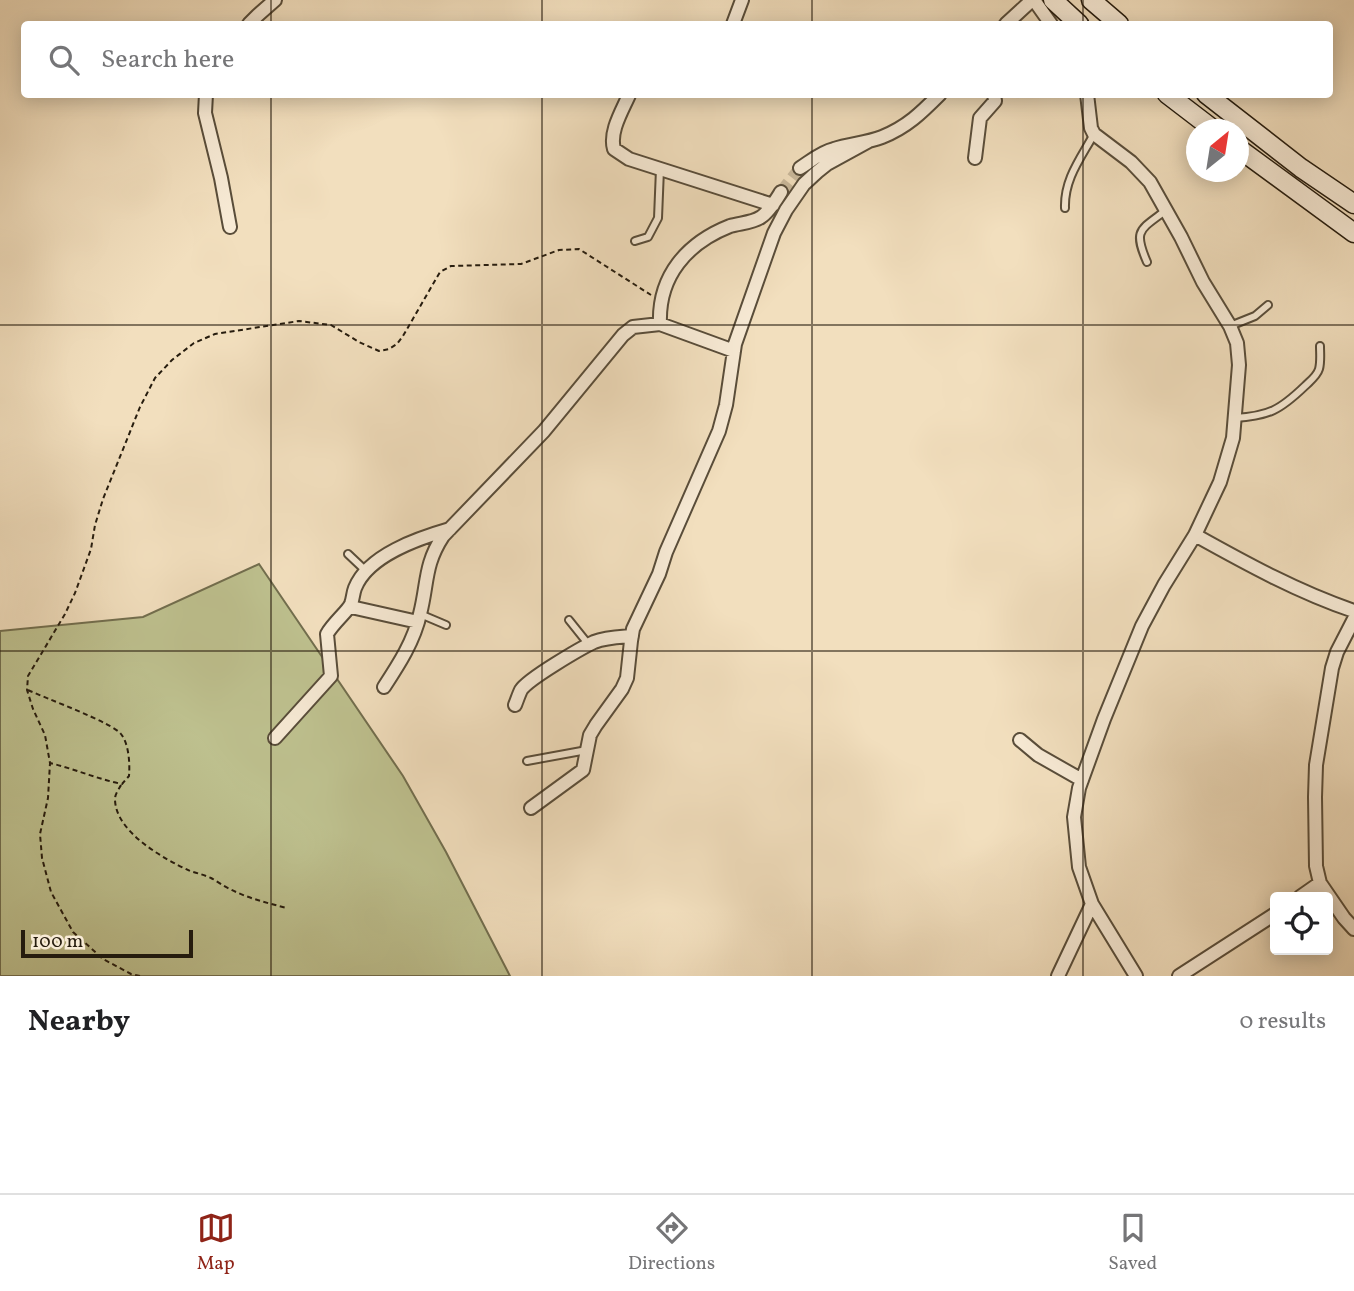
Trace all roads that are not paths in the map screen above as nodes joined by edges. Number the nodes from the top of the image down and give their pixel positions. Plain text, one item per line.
1 (275, 0) edge
2 (742, 0) edge
3 (1033, 0) edge
4 (1053, 0) edge
5 (1091, 0) edge
6 (252, 21) edge
7 (734, 21) edge
8 (1009, 21) edge
9 (1049, 21) edge
10 (1076, 21) edge
11 (1116, 21) edge
12 (206, 98) edge
13 (628, 98) edge
14 (936, 98) edge
15 (995, 98) edge
16 (1087, 98) edge
17 (1172, 98) edge
18 (1211, 98) edge
19 (1200, 119) edge
20 (1094, 134) junction
21 (869, 141) junction
22 (1249, 156) edge
23 (975, 158) dead end
24 (800, 168) tunnel mouth
25 (660, 169) junction
26 (781, 192) tunnel mouth
27 (1354, 204) edge
28 (773, 205) junction
29 (1065, 208) dead end
30 (1167, 210) junction
31 (230, 227) dead end
32 (1354, 233) edge
33 (635, 241) dead end
34 (1147, 262) dead end
35 (1268, 305) dead end
36 (660, 324) junction
37 (1230, 326) junction
38 (1320, 346) dead end
39 (734, 351) junction
40 (1235, 418) junction
41 (451, 528) junction
42 (1195, 536) junction
43 (348, 554) dead end
44 (366, 571) junction
45 (351, 607) junction
46 (1354, 611) edge
47 (419, 618) junction
48 (1354, 619) edge
49 (569, 620) dead end
50 (446, 625) dead end
51 (632, 636) junction
52 (589, 645) junction
53 (384, 687) dead end
54 (515, 705) dead end
55 (275, 738) dead end
56 (1020, 740) dead end
57 (587, 750) junction
58 (527, 761) dead end
59 (1082, 780) junction
60 (531, 808) dead end
61 (1320, 883) junction
62 (1307, 892) edge
63 (1092, 904) junction
64 (1270, 917) edge
65 (1354, 929) edge
66 (1058, 976) edge
67 (1136, 976) edge
68 (1179, 976) edge

1 - 6 street
2 - 7 street
3 - 8 street
3 - 9 street
4 - 10 main road
5 - 11 main road
12 - 31 street
13 - 25 street
14 - 21 street
15 - 23 street
16 - 20 street
17 - 19 main road
18 - 27 main road
20 - 29 lane
20 - 30 street
21 - 24 street
21 - 39 street
22 - 32 main road
25 - 28 street
25 - 33 lane
26 - 28 street
28 - 36 street
30 - 34 lane
30 - 37 street
35 - 37 lane
36 - 39 street
36 - 41 street
37 - 40 street
38 - 40 lane
39 - 51 street
40 - 42 street
41 - 44 street
41 - 47 street
42 - 46 street
42 - 59 street
43 - 44 lane
44 - 45 street
45 - 47 street
45 - 55 street
47 - 50 lane
47 - 53 street
48 - 61 street
49 - 52 lane
51 - 52 street
51 - 57 street
52 - 54 street
56 - 59 street
57 - 58 lane
57 - 60 street
59 - 63 street
61 - 62 street
61 - 65 street
63 - 66 street
63 - 67 street
64 - 68 street

